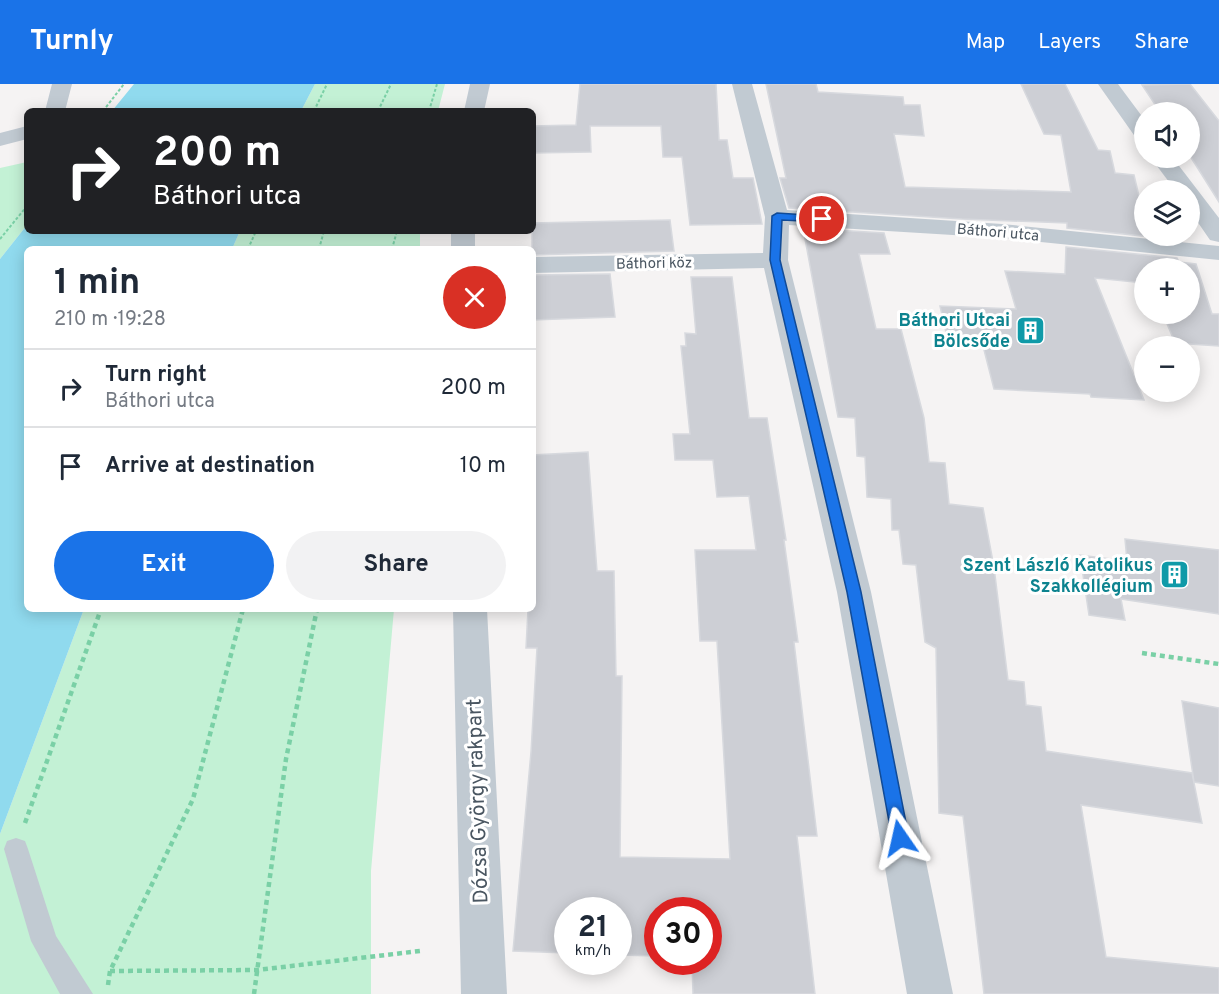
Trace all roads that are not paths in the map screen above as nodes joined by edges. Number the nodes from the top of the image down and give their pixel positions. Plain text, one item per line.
1 (62, 84) edge
2 (480, 84) edge
3 (742, 84) edge
4 (1108, 84) edge
5 (56, 108) edge
6 (475, 108) edge
7 (1134, 119) edge
8 (24, 133) edge
9 (0, 140) edge
10 (1200, 209) edge
11 (777, 216) junction
12 (1219, 235) edge
13 (1219, 253) edge
14 (775, 260) junction
15 (536, 265) edge
16 (470, 612) edge
17 (16, 849) road end
18 (79, 994) edge
19 (484, 994) edge
20 (930, 994) edge

1 - 5 street
2 - 6 street
3 - 11 street
4 - 7 street
8 - 9 street
10 - 12 street
11 - 13 street, Báthori utca
11 - 14 street
14 - 15 street, Báthori köz
14 - 20 street
16 - 19 street, Dózsa György rakpart
17 - 18 lane

